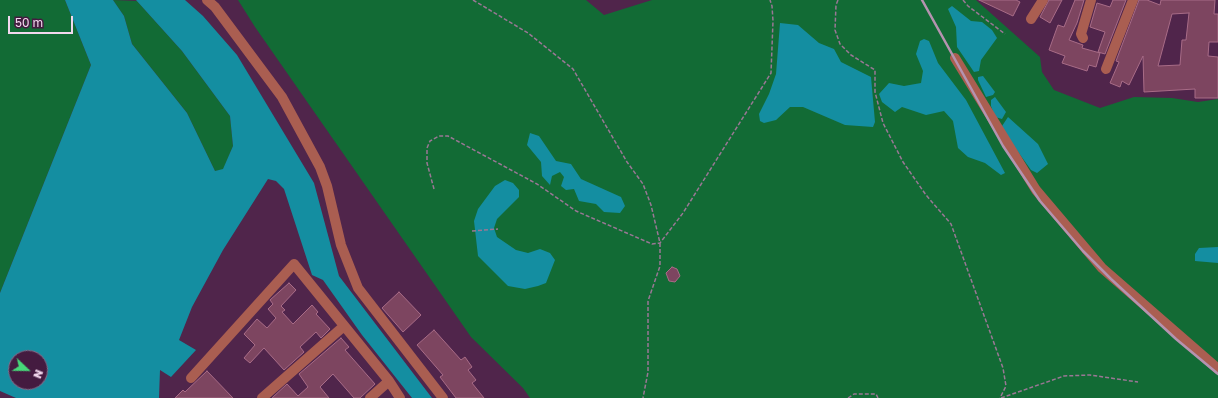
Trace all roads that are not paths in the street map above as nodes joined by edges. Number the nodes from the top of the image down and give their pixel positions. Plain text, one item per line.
1 (207, 0) edge
2 (1043, 0) edge
3 (1091, 0) edge
4 (1133, 0) edge
5 (1031, 19) dead end
6 (1083, 38) dead end
7 (955, 58) dead end
8 (1106, 69) dead end
9 (344, 326) junction
10 (1218, 369) edge
11 (192, 378) dead end
12 (389, 381) junction
13 (262, 398) edge
14 (370, 398) edge
15 (400, 398) edge
16 (443, 398) edge

1 - 16 street
2 - 5 street
3 - 6 street
4 - 8 street
7 - 10 street
9 - 11 street
9 - 12 street
9 - 13 street
12 - 14 street
12 - 15 street

